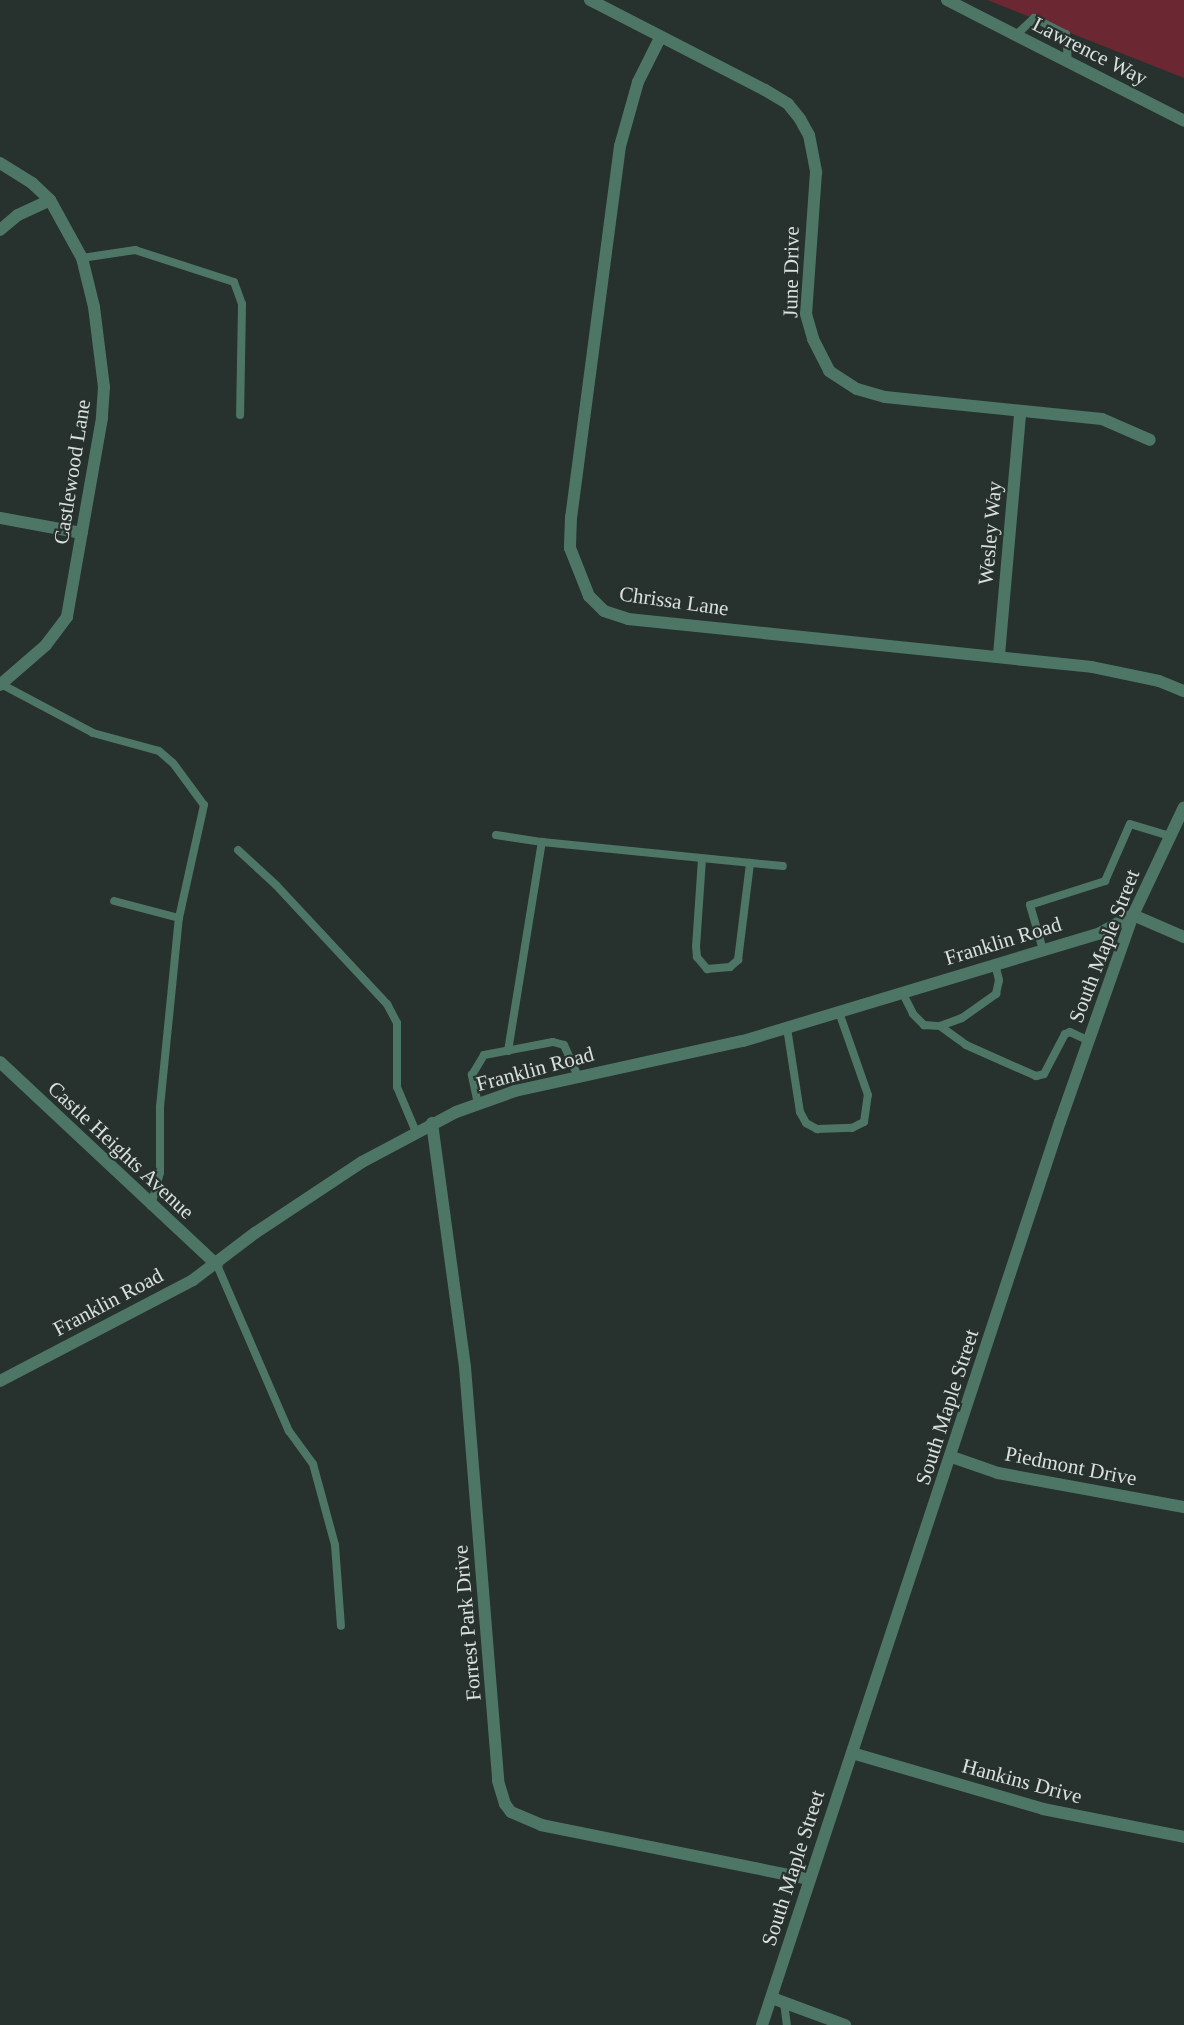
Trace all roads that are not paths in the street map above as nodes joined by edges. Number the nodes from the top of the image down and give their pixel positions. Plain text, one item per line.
1 (590, 0) edge
2 (946, 0) edge
3 (1016, 35) junction
4 (660, 38) junction
5 (1068, 62) junction
6 (1184, 121) edge
7 (0, 163) edge
8 (50, 200) junction
9 (0, 230) edge
10 (82, 258) junction
11 (1020, 413) junction
12 (240, 415) dead end
13 (1150, 440) dead end
14 (0, 518) edge
15 (82, 533) junction
16 (999, 655) junction
17 (0, 685) edge
18 (1184, 691) edge
19 (1184, 807) edge
20 (496, 835) dead end
21 (1170, 836) junction
22 (542, 842) junction
23 (238, 850) dead end
24 (702, 859) junction
25 (750, 864) junction
26 (783, 866) dead end
27 (114, 901) dead end
28 (1133, 915) junction
29 (179, 918) junction
30 (1184, 937) edge
31 (1043, 950) junction
32 (995, 964) junction
33 (902, 992) junction
34 (839, 1012) junction
35 (940, 1026) junction
36 (787, 1028) junction
37 (1089, 1041) junction
38 (508, 1051) junction
39 (0, 1062) edge
40 (578, 1077) junction
41 (478, 1104) junction
42 (432, 1123) junction
43 (416, 1132) junction
44 (152, 1206) junction
45 (217, 1264) junction
46 (0, 1381) edge
47 (952, 1456) junction
48 (1184, 1507) edge
49 (341, 1626) dead end
50 (852, 1753) junction
51 (1184, 1838) edge
52 (810, 1879) junction
53 (772, 1998) junction
54 (784, 2002) junction
55 (762, 2025) edge
56 (787, 2025) edge
57 (845, 2025) edge

1 - 4 street, June Drive
2 - 3 street, Lawrence Way
3 - 5 street, Lawrence Way
3 - 5 lane
4 - 11 street, June Drive
4 - 16 street, Chrissa Lane
5 - 6 street, Lawrence Way
7 - 8 street, Castlewood Lane
8 - 9 street
8 - 10 street, Castlewood Lane
10 - 12 lane
10 - 15 street, Castlewood Lane
11 - 13 street, June Drive
11 - 16 street, Wesley Way
14 - 15 street
15 - 17 street, Castlewood Lane
16 - 18 street, Chrissa Lane
17 - 29 lane
19 - 21 street, South Maple Street
20 - 22 lane
21 - 28 street, South Maple Street
21 - 31 lane
22 - 24 lane
22 - 38 lane
23 - 43 lane
24 - 25 lane
24 - 25 lane
25 - 26 lane
27 - 29 lane
28 - 30 street
28 - 31 street, Franklin Road
28 - 37 street, South Maple Street
29 - 44 lane
31 - 32 street, Franklin Road
32 - 33 street, Franklin Road
32 - 35 lane
33 - 34 street, Franklin Road
33 - 35 lane
34 - 36 street, Franklin Road
34 - 36 lane
35 - 37 lane
36 - 40 street, Franklin Road
37 - 47 street, South Maple Street
38 - 40 lane
38 - 41 lane
39 - 44 street, Castle Heights Avenue
40 - 41 street, Franklin Road
41 - 42 street, Franklin Road
42 - 43 street, Franklin Road
42 - 52 street, Forrest Park Drive
43 - 45 street, Franklin Road
44 - 45 street, Castle Heights Avenue
45 - 46 street, Franklin Road
45 - 49 lane
47 - 48 street, Piedmont Drive
47 - 50 street, South Maple Street
50 - 51 street, Hankins Drive
50 - 52 street, South Maple Street
52 - 53 street, South Maple Street
53 - 54 street
53 - 55 street, South Maple Street
54 - 56 lane
54 - 57 street

